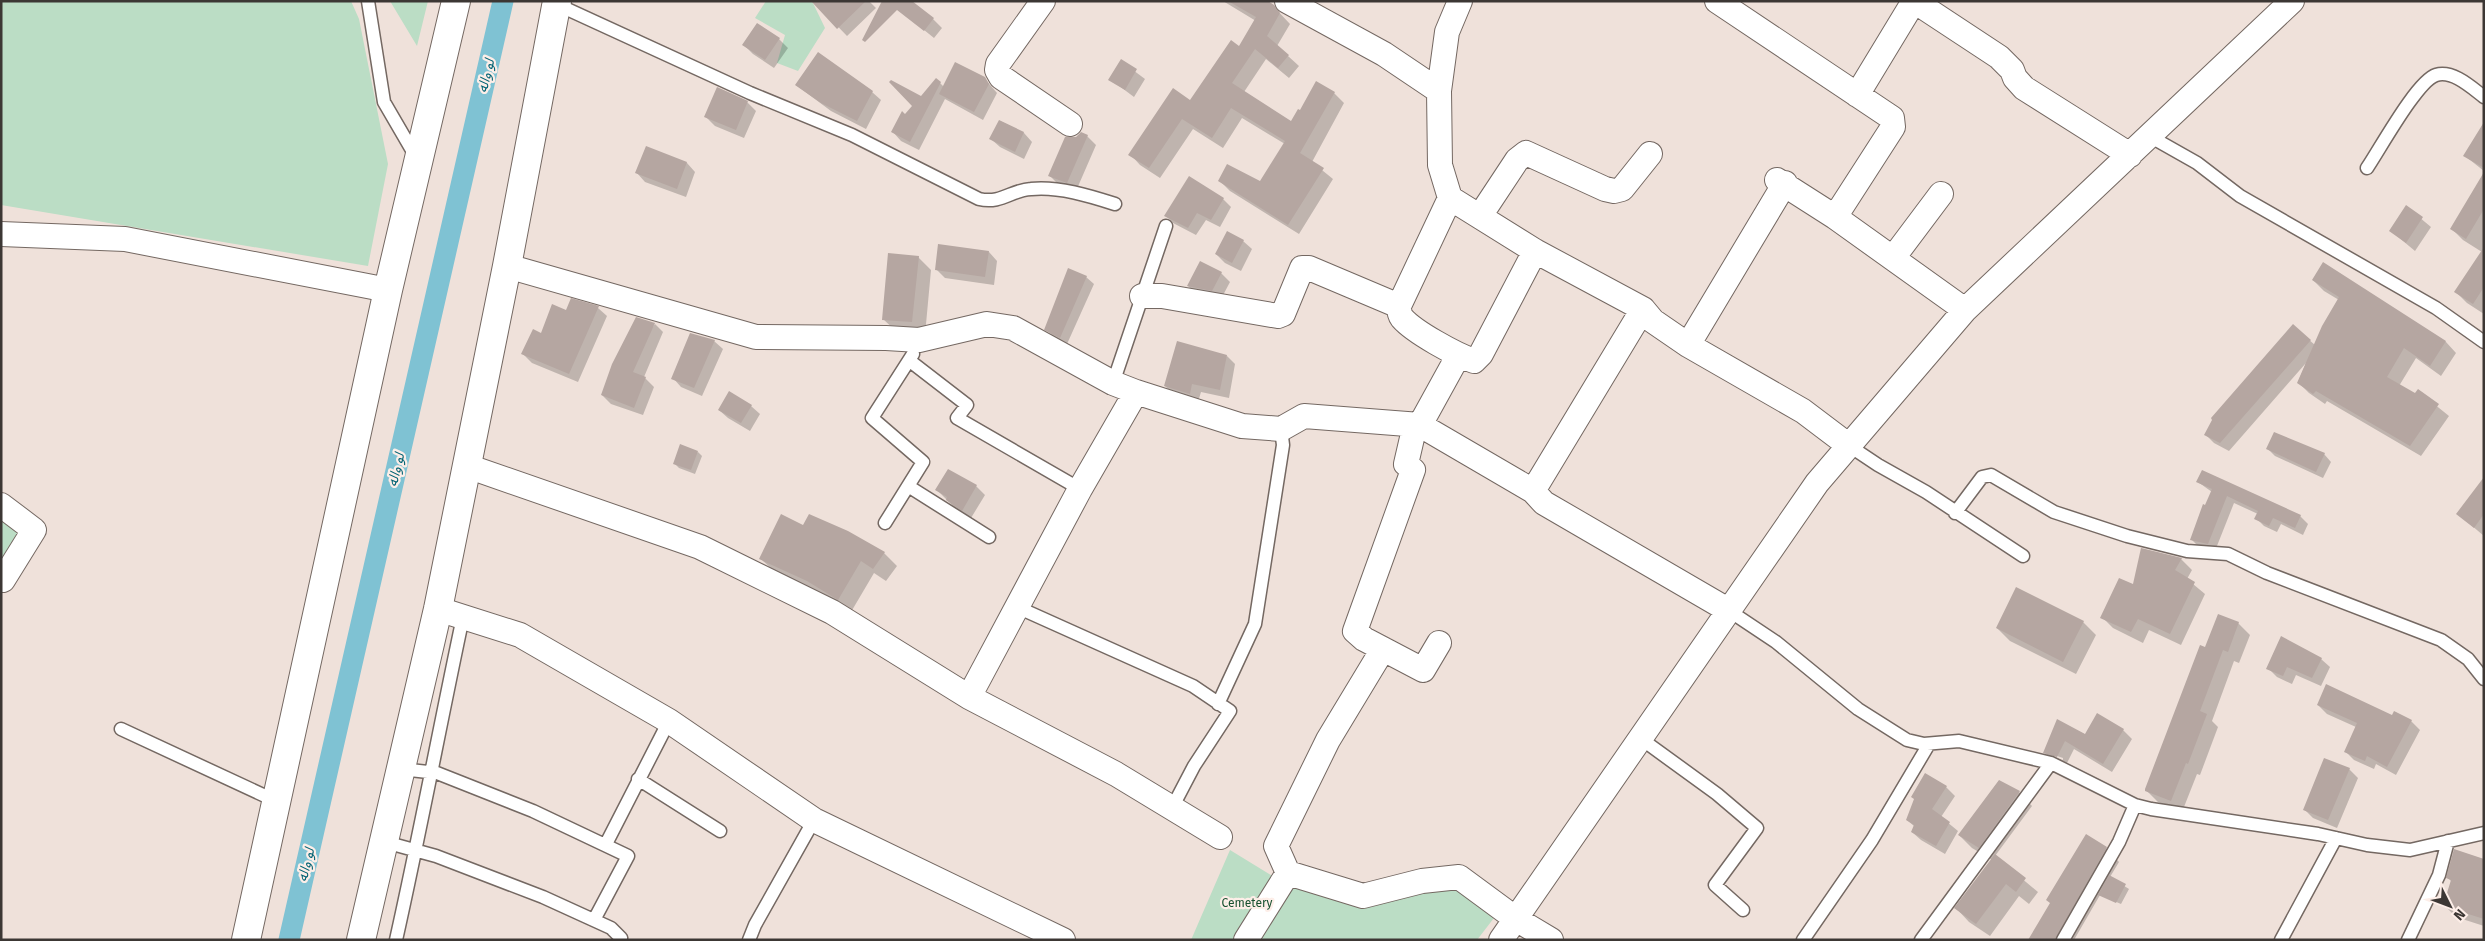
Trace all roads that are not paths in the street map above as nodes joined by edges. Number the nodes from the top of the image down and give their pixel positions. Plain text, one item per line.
1 (368, 1) edge
2 (456, 1) edge
3 (1043, 1) edge
4 (1287, 1) edge
5 (1460, 1) edge
6 (1717, 1) edge
7 (1914, 1) edge
8 (2292, 1) edge
9 (556, 3) edge
10 (1439, 91) junction
11 (1857, 95) junction
12 (2484, 97) edge
13 (1070, 124) dead end
14 (2151, 136) junction
15 (1650, 154) dead end
16 (2130, 155) junction
17 (419, 161) junction
18 (2367, 168) dead end
19 (1941, 194) dead end
20 (1450, 198) junction
21 (1115, 204) dead end
22 (1480, 216) junction
23 (1835, 217) junction
24 (1166, 226) dead end
25 (2, 236) edge
26 (1535, 251) junction
27 (1893, 258) junction
28 (507, 266) junction
29 (388, 290) junction
30 (1142, 296) junction
31 (1399, 306) junction
32 (1643, 309) junction
33 (1965, 310) junction
34 (2484, 342) edge
35 (1688, 344) junction
36 (915, 351) junction
37 (1458, 356) junction
38 (1113, 383) junction
39 (1136, 392) junction
40 (1417, 425) junction
41 (1281, 429) junction
42 (1848, 445) junction
43 (466, 466) junction
44 (908, 486) junction
45 (1080, 490) junction
46 (1533, 491) junction
47 (1, 505) edge
48 (1955, 513) junction
49 (885, 523) dead end
50 (989, 536) dead end
51 (2023, 556) dead end
52 (3, 580) dead end
53 (1017, 607) junction
54 (438, 609) junction
55 (1728, 610) junction
56 (463, 617) junction
57 (1439, 643) dead end
58 (1382, 649) junction
59 (2484, 679) edge
60 (969, 697) junction
61 (1218, 704) junction
62 (669, 721) junction
63 (121, 729) dead end
64 (1640, 738) junction
65 (1929, 744) junction
66 (2051, 763) junction
67 (401, 769) junction
68 (430, 772) junction
69 (638, 779) junction
70 (276, 801) junction
71 (2135, 804) junction
72 (1172, 808) junction
73 (814, 820) junction
74 (720, 831) dead end
75 (2484, 833) edge
76 (1220, 838) dead end
77 (2336, 838) junction
78 (2448, 841) junction
79 (385, 842) junction
80 (606, 844) junction
81 (416, 852) junction
82 (1288, 873) junction
83 (1743, 910) dead end
84 (1516, 919) junction
85 (594, 920) junction
86 (246, 940) edge
87 (361, 940) edge
88 (396, 940) edge
89 (620, 940) edge
90 (749, 940) edge
91 (1062, 940) edge
92 (1246, 940) edge
93 (1501, 940) edge
94 (1550, 940) edge
95 (1803, 940) edge
96 (1921, 940) edge
97 (2063, 940) edge
98 (2281, 940) edge
99 (2408, 940) edge

1 - 17 lane
2 - 17 street
3 - 13 street
4 - 10 street
5 - 10 street
6 - 11 street
7 - 11 street
7 - 16 street
8 - 14 street
9 - 21 lane
9 - 28 street
10 - 20 street
11 - 23 street
12 - 18 lane
14 - 16 street
14 - 34 lane
15 - 22 street
16 - 33 street
17 - 29 street
19 - 27 street
20 - 22 street
20 - 31 street
22 - 26 street
23 - 27 street
23 - 35 street
24 - 30 lane
25 - 29 street
26 - 32 street
26 - 37 street
27 - 33 street
28 - 36 street
28 - 43 street
29 - 70 street
30 - 31 street
30 - 38 lane
31 - 37 street
32 - 35 street
32 - 46 street
33 - 42 street
35 - 42 street
36 - 38 street
36 - 44 lane
36 - 45 lane
37 - 40 street
38 - 39 street
39 - 41 street
39 - 45 street
40 - 41 street
40 - 46 street
40 - 58 street
41 - 61 lane
42 - 48 lane
42 - 55 street
43 - 54 street
43 - 60 street
44 - 49 lane
44 - 50 lane
45 - 53 street
46 - 55 street
47 - 52 street
48 - 51 lane
48 - 59 lane
53 - 60 street
53 - 61 lane
54 - 56 street
54 - 67 street
55 - 64 street
55 - 65 lane
56 - 62 street
56 - 68 lane
57 - 58 street
58 - 82 street
60 - 72 street
61 - 72 lane
62 - 69 lane
62 - 73 street
63 - 70 lane
64 - 83 lane
64 - 84 street
65 - 66 lane
65 - 95 lane
66 - 71 lane
66 - 96 lane
67 - 68 lane
67 - 79 street
68 - 80 lane
68 - 81 lane
69 - 74 lane
69 - 80 lane
70 - 86 street
71 - 77 lane
71 - 97 lane
72 - 76 street
73 - 90 lane
73 - 91 street
75 - 78 lane
77 - 78 lane
77 - 98 lane
78 - 99 lane
79 - 81 lane
79 - 87 street
80 - 85 lane
81 - 85 lane
81 - 88 lane
82 - 84 street
82 - 92 street
84 - 93 street
84 - 94 street
85 - 89 lane

